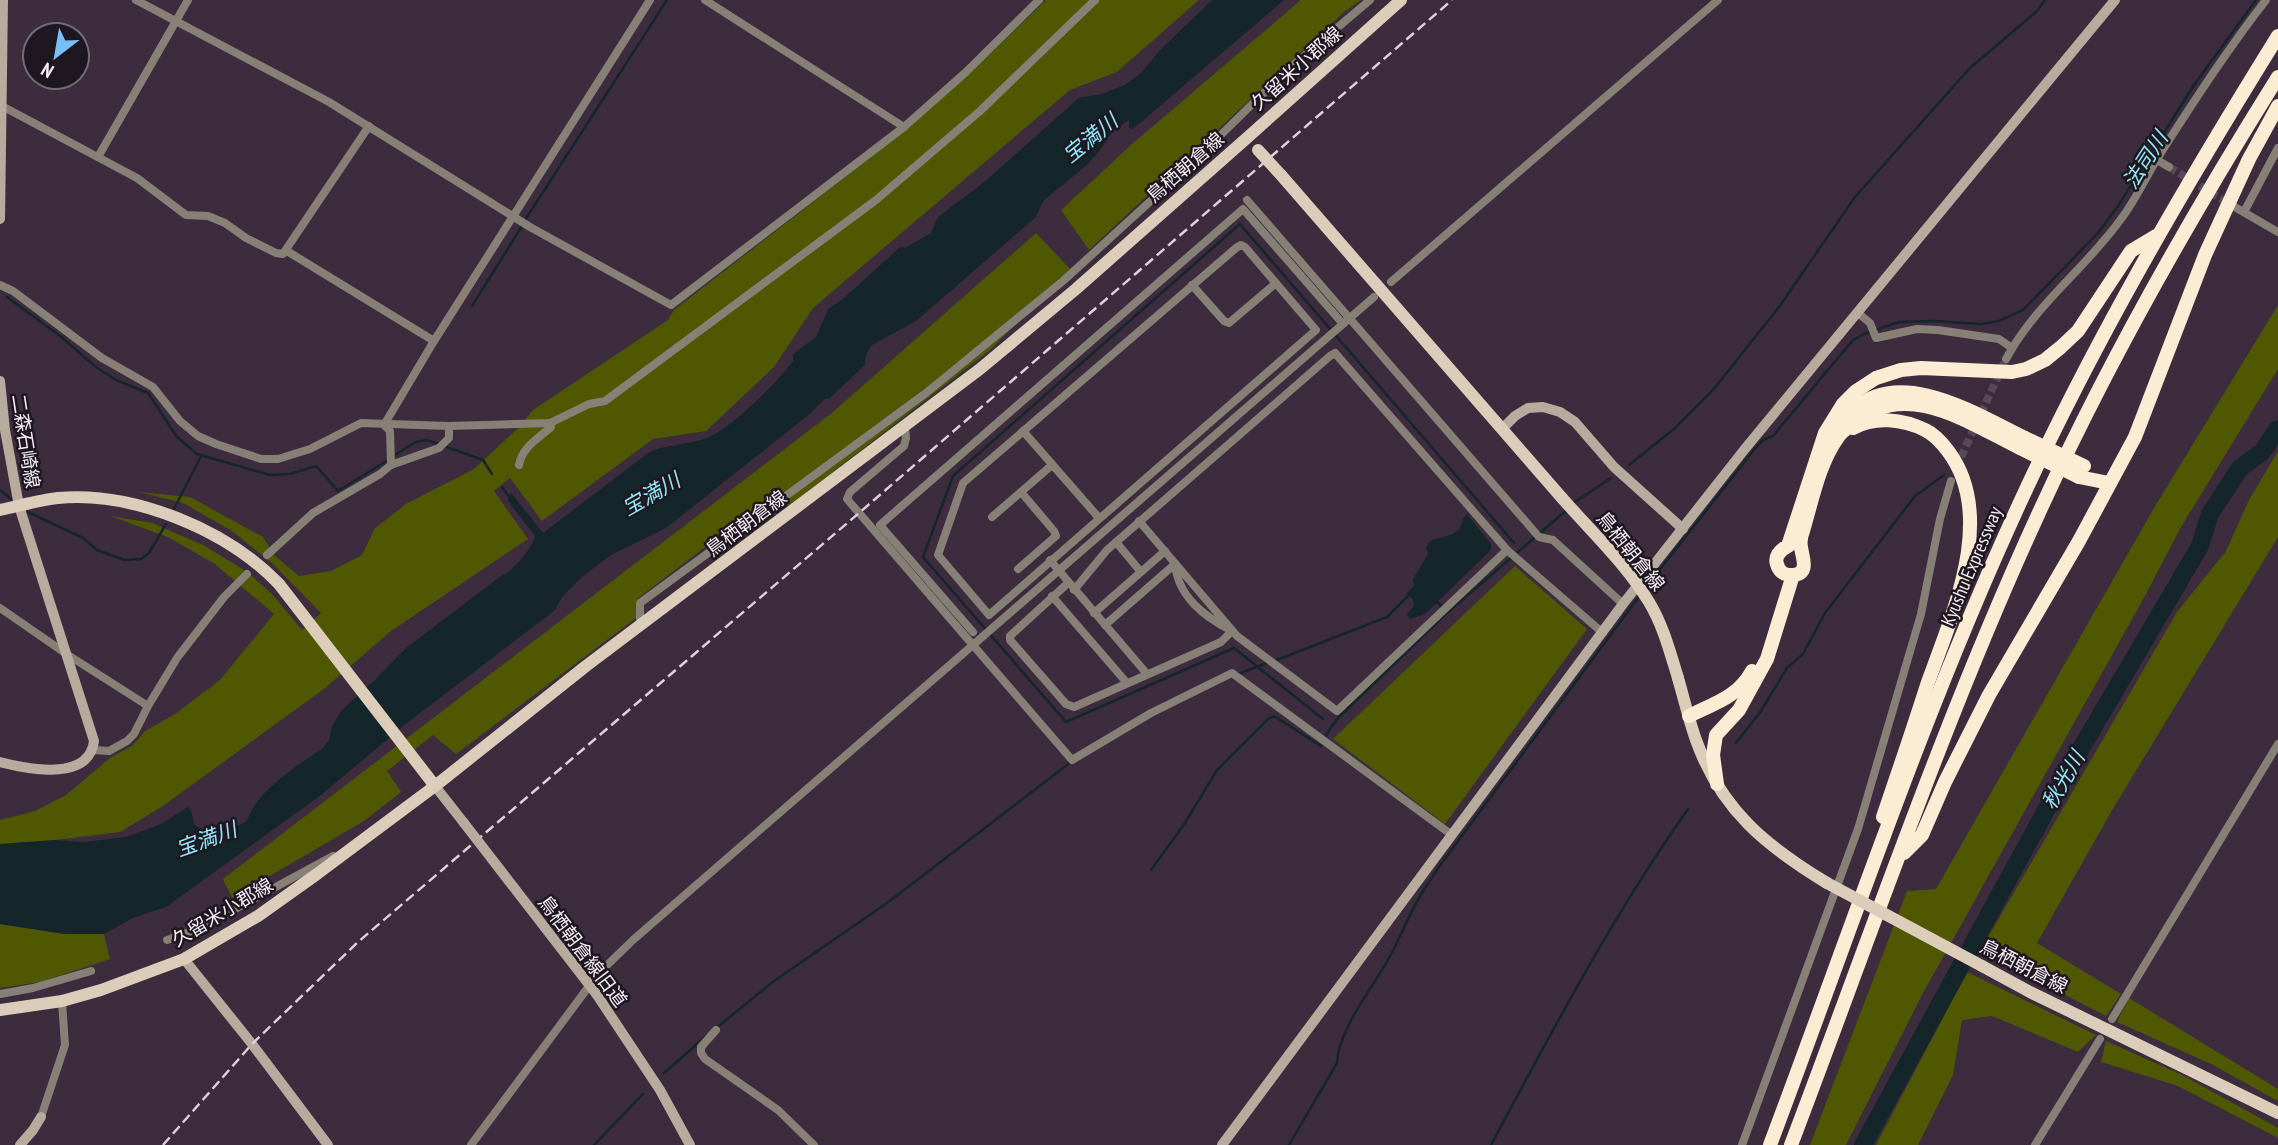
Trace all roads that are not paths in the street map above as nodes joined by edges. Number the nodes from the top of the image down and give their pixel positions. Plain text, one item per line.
1 (3, 0) edge
2 (136, 0) edge
3 (188, 0) edge
4 (650, 0) edge
5 (705, 0) edge
6 (1039, 0) edge
7 (1095, 0) edge
8 (1370, 0) edge
9 (1401, 0) edge
10 (1718, 0) edge
11 (2115, 0) edge
12 (2266, 0) edge
13 (176, 20) junction
14 (2278, 36) edge
15 (2278, 77) edge
16 (1, 105) edge
17 (2278, 106) edge
18 (369, 126) junction
19 (904, 127) junction
20 (1248, 137) junction
21 (2278, 148) edge
22 (98, 157) junction
23 (2157, 160) junction
24 (2169, 167) tunnel mouth
25 (1247, 201) dead end
26 (2233, 206) tunnel mouth
27 (2244, 212) junction
28 (516, 218) junction
29 (0, 219) edge
30 (2278, 232) edge
31 (2159, 235) junction
32 (287, 251) junction
33 (1391, 282) dead end
34 (1276, 283) junction
35 (0, 285) edge
36 (1192, 285) junction
37 (1374, 297) dead end
38 (1858, 313) junction
39 (1345, 322) junction
40 (434, 341) junction
41 (2012, 348) junction
42 (2006, 359) tunnel mouth
43 (0, 381) edge
44 (550, 422) junction
45 (384, 425) junction
46 (449, 426) junction
47 (905, 428) junction
48 (1502, 429) junction
49 (1023, 431) junction
50 (1838, 436) junction
51 (2023, 443) junction
52 (1816, 460) junction
53 (1052, 464) junction
54 (391, 465) junction
55 (519, 465) dead end
56 (1951, 481) dead end
57 (2109, 483) junction
58 (1021, 492) junction
59 (19, 506) junction
60 (0, 510) edge
61 (992, 517) dead end
62 (1100, 518) junction
63 (1139, 521) junction
64 (1683, 528) junction
65 (1116, 542) junction
66 (1795, 549) junction
67 (1507, 550) junction
68 (1164, 551) junction
69 (268, 555) dead end
70 (1049, 560) junction
71 (1175, 564) junction
72 (910, 566) junction
73 (1018, 569) dead end
74 (1059, 572) junction
75 (1142, 572) junction
76 (1788, 574) junction
77 (247, 575) dead end
78 (1068, 583) junction
79 (1074, 590) junction
80 (1052, 596) junction
81 (1623, 604) junction
82 (0, 608) edge
83 (1094, 613) junction
84 (640, 625) junction
85 (1105, 625) junction
86 (1232, 631) junction
87 (973, 632) dead end
88 (1602, 633) junction
89 (974, 645) junction
90 (68, 656) junction
91 (1147, 674) junction
92 (1127, 683) junction
93 (1749, 694) junction
94 (148, 706) junction
95 (1689, 716) junction
96 (2278, 744) edge
97 (94, 745) junction
98 (0, 762) edge
99 (1717, 784) junction
100 (435, 786) junction
101 (1451, 835) junction
102 (365, 839) junction
103 (1900, 857) junction
104 (167, 940) dead end
105 (184, 959) junction
106 (91, 971) dead end
107 (1833, 979) junction
108 (0, 993) edge
109 (62, 1001) junction
110 (0, 1010) edge
111 (2112, 1019) dead end
112 (716, 1030) dead end
113 (2100, 1039) dead end
114 (2278, 1113) edge
115 (41, 1117) joint
116 (20, 1145) edge
117 (328, 1145) edge
118 (471, 1145) edge
119 (690, 1145) edge
120 (814, 1145) edge
121 (1222, 1145) edge
122 (1742, 1145) edge
123 (1770, 1145) edge
124 (1791, 1145) edge
125 (2035, 1145) edge

1 - 16 street
2 - 13 street
3 - 13 street
4 - 28 street
5 - 19 street
6 - 19 street
7 - 44 street
8 - 84 street
9 - 20 main road, 久留米小郡線
10 - 33 street
11 - 38 street
12 - 23 street
13 - 18 street
13 - 22 street
14 - 31 highway, Kyushu Expressway
15 - 103 highway, Kyushu Expressway
16 - 22 street
16 - 29 street
17 - 57 highway
18 - 28 street
18 - 32 street
19 - 28 street
20 - 47 main road, 鳥栖朝倉線
20 - 48 main road, 鳥栖朝倉線, bridge
21 - 27 street
22 - 32 street
23 - 24 street
23 - 41 street
25 - 39 street
26 - 27 street
27 - 30 street
28 - 40 street
31 - 52 highway
31 - 107 highway, Kyushu Expressway
32 - 40 street
34 - 36 street
34 - 36 street
34 - 62 street
35 - 45 street
36 - 49 street
37 - 39 street
38 - 41 street
38 - 64 street
39 - 72 street
39 - 74 street
39 - 81 street
40 - 45 street
41 - 42 street
43 - 59 street, 二森石崎線
44 - 46 street
44 - 55 street
45 - 46 street
45 - 54 street
46 - 54 street
47 - 72 street
47 - 84 main road, 鳥栖朝倉線
48 - 64 street
48 - 95 main road, 鳥栖朝倉線, bridge
49 - 53 street
49 - 70 street
50 - 51 highway
50 - 66 highway
50 - 107 highway
51 - 52 highway
51 - 57 highway, bridge
52 - 66 highway
53 - 58 street
53 - 62 street
54 - 69 street
56 - 122 street
57 - 103 highway
58 - 61 street
58 - 73 street
59 - 60 main road
59 - 90 street, 二森石崎線
59 - 100 main road
62 - 70 street
63 - 65 street
63 - 67 street
63 - 68 street
64 - 81 street
65 - 75 street
65 - 79 street
66 - 76 highway
66 - 76 highway
67 - 86 street
67 - 88 street
68 - 71 street
68 - 75 street
70 - 74 street
71 - 85 street
71 - 86 street
72 - 87 street
72 - 89 street
74 - 78 street
74 - 89 street
75 - 83 street
76 - 93 highway
76 - 95 highway
77 - 94 street
78 - 79 street
78 - 80 street
79 - 83 street
80 - 92 street
80 - 92 street
81 - 88 street
82 - 90 street
83 - 85 street
84 - 100 main road, 鳥栖朝倉線
85 - 91 street
86 - 91 street
88 - 101 street
89 - 101 street
89 - 118 street
90 - 94 street
90 - 97 street, 二森石崎線
91 - 92 street
93 - 95 highway
93 - 99 highway
94 - 97 street
95 - 99 main road, 鳥栖朝倉線
96 - 111 street
97 - 98 street
99 - 114 main road, 鳥栖朝倉線, bridge
100 - 102 main road, 久留米小郡線
100 - 119 street, 鳥栖朝倉線旧道, bridge
101 - 121 street
102 - 104 street
102 - 105 main road, 久留米小郡線
103 - 124 highway, Kyushu Expressway
105 - 109 main road, 久留米小郡線
105 - 117 street
106 - 108 street
107 - 123 highway, Kyushu Expressway
109 - 110 main road, 久留米小郡線
109 - 115 street
112 - 120 street
113 - 125 street
115 - 116 street

